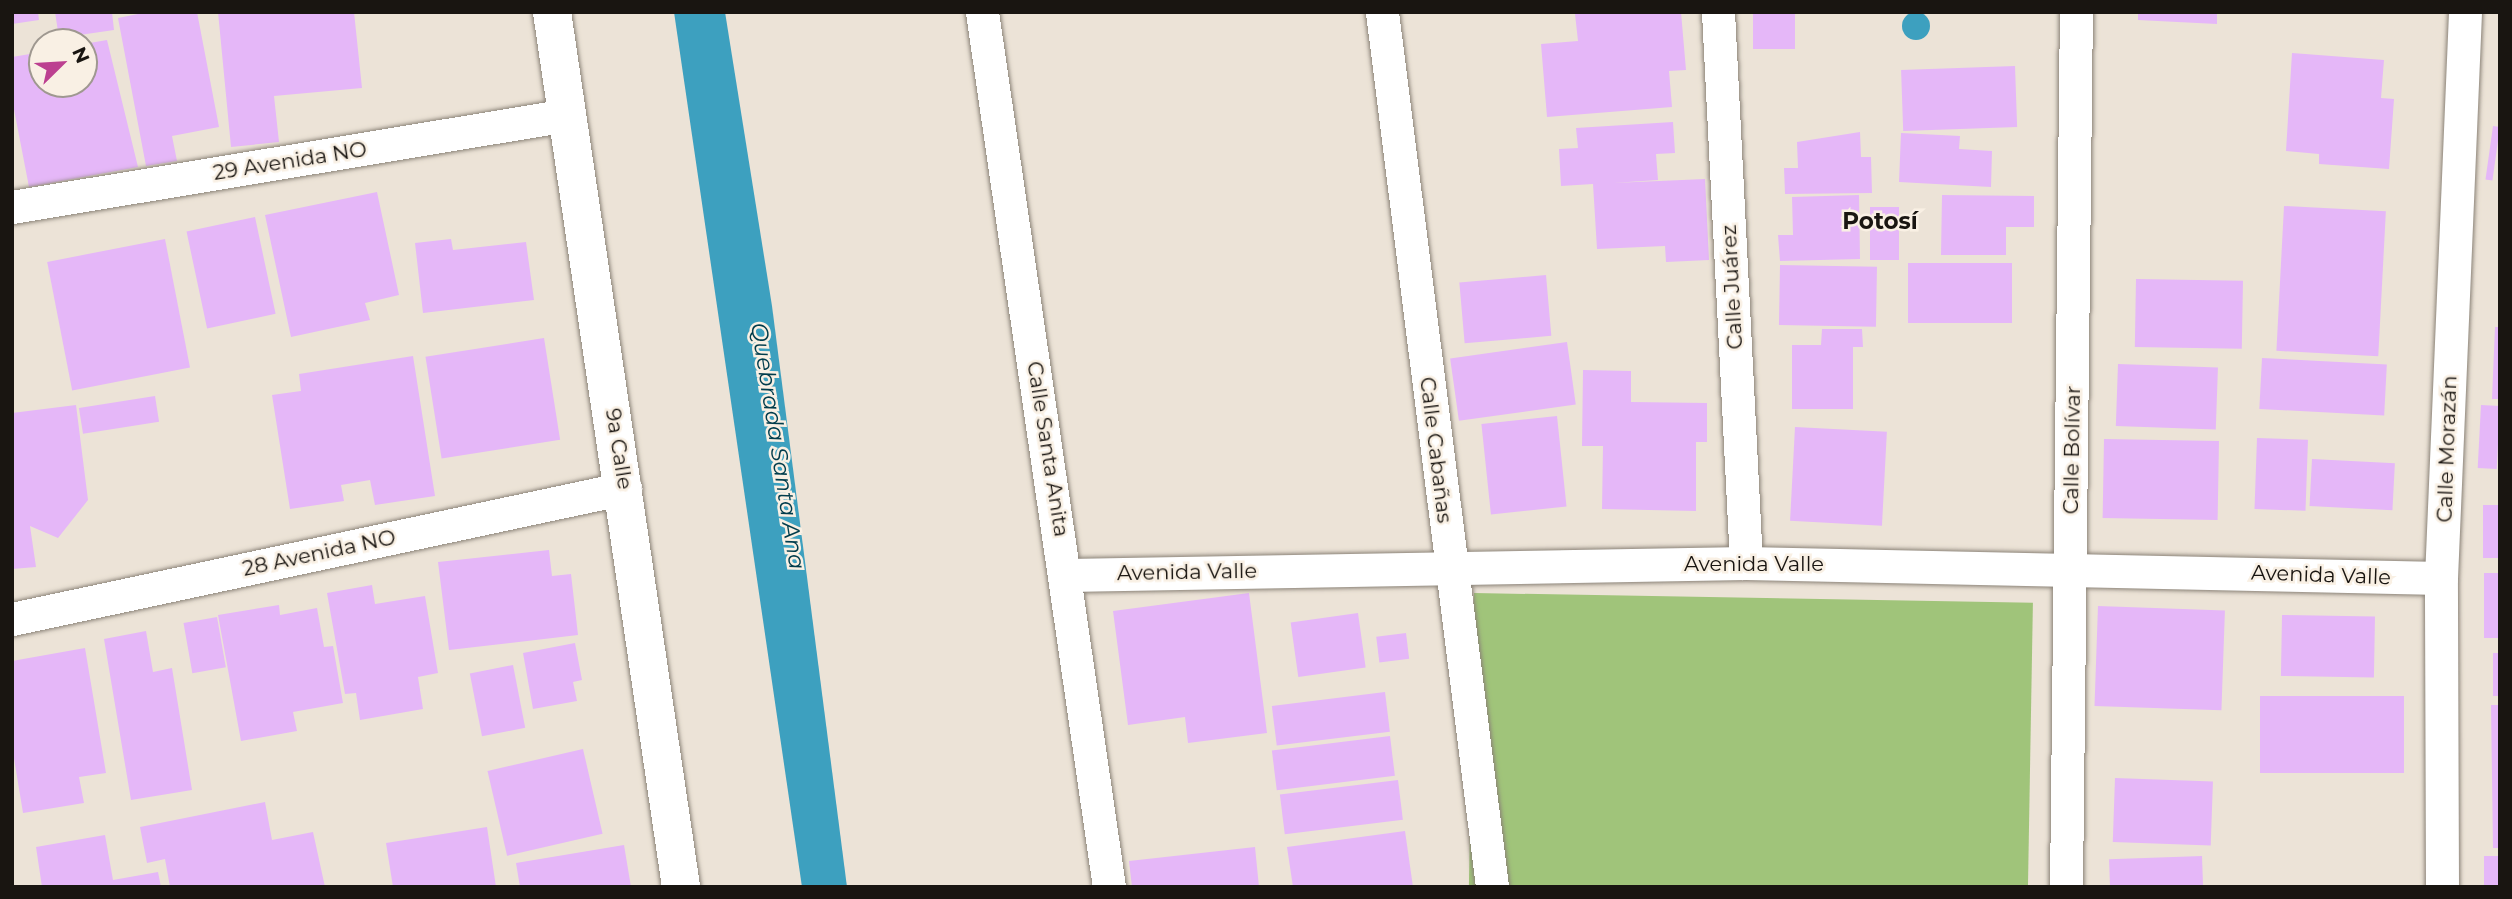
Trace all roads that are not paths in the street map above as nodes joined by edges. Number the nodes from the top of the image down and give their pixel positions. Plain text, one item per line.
1 (552, 12) edge
2 (982, 12) edge
3 (1382, 12) edge
4 (1718, 12) edge
5 (2076, 12) edge
6 (2465, 12) edge
7 (567, 115) junction
8 (12, 207) edge
9 (625, 488) junction
10 (1746, 563) junction
11 (1450, 566) junction
12 (2072, 567) junction
13 (1067, 575) junction
14 (2441, 578) junction
15 (12, 619) edge
16 (681, 887) edge
17 (1109, 887) edge
18 (1492, 887) edge
19 (2066, 887) edge
20 (2442, 887) edge

1 - 7 street, 9a Calle
2 - 13 street, Calle Santa Anita
3 - 11 street, Calle Cabañas
4 - 10 street, Calle Juárez
5 - 12 street, Calle Bolívar
6 - 14 street, Calle Morazán
7 - 8 street, 29 Avenida NO
7 - 9 street, 9a Calle
9 - 15 street, 28 Avenida NO
9 - 16 street, 9a Calle
10 - 11 street, Avenida Valle
10 - 12 street, Avenida Valle
11 - 13 street, Avenida Valle
11 - 18 street, Calle Cabañas
12 - 14 street, Avenida Valle
12 - 19 street, Calle Bolívar
13 - 17 street, Calle Santa Anita
14 - 20 street, Calle Morazán

